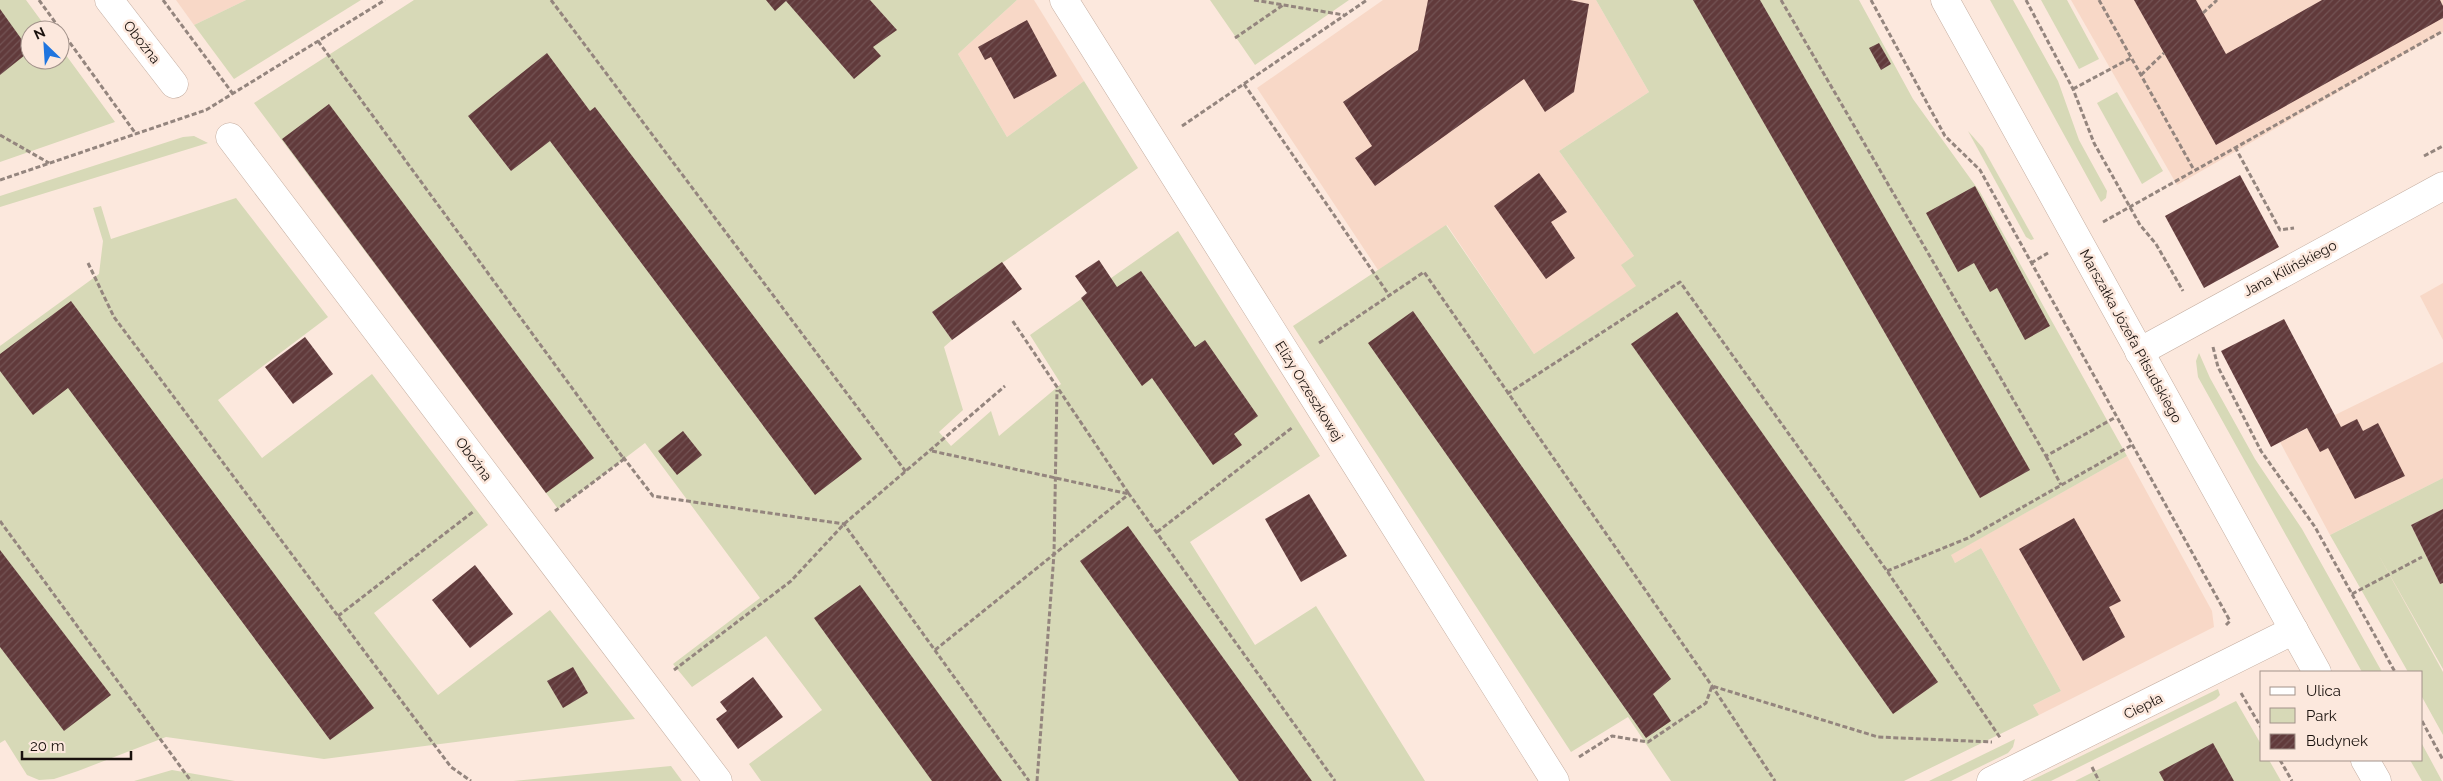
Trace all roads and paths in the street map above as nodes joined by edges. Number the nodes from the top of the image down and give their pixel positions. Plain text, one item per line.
1 (39, 0) edge
2 (109, 0) edge
3 (164, 0) edge
4 (385, 0) edge
5 (551, 0) edge
6 (1064, 0) edge
7 (1254, 0) edge
8 (1367, 0) edge
9 (1781, 0) edge
10 (1871, 0) edge
11 (1946, 0) edge
12 (2026, 0) edge
13 (2099, 0) edge
14 (2217, 0) edge
15 (1284, 5) junction
16 (2203, 14) dead end
17 (1345, 15) junction
18 (2443, 31) edge
19 (1236, 38) dead end
20 (318, 42) junction
21 (2164, 52) dead end
22 (2132, 58) junction
23 (2141, 75) junction
24 (174, 84) dead end
25 (1244, 84) junction
26 (2073, 89) junction
27 (233, 94) junction
28 (136, 134) junction
29 (0, 135) edge
30 (230, 136) dead end
31 (1154, 145) junction
32 (2235, 147) junction
33 (50, 164) junction
34 (2194, 170) junction
35 (0, 180) edge
36 (2443, 186) edge
37 (2130, 207) junction
38 (2113, 216) dead end
39 (2292, 229) dead end
40 (2044, 255) dead end
41 (2031, 262) junction
42 (88, 263) dead end
43 (1389, 295) junction
44 (2187, 298) dead end
45 (1012, 320) dead end
46 (2212, 342) dead end
47 (2139, 352) junction
48 (1291, 362) junction
49 (1005, 386) dead end
50 (1057, 388) junction
51 (1507, 394) junction
52 (2116, 417) junction
53 (1298, 423) dead end
54 (2132, 445) junction
55 (932, 450) junction
56 (621, 455) junction
57 (2046, 456) junction
58 (906, 472) junction
59 (1056, 478) junction
60 (2061, 485) junction
61 (1129, 494) junction
62 (481, 506) dead end
63 (553, 513) dead end
64 (0, 521) edge
65 (844, 524) junction
66 (1156, 532) junction
67 (1054, 554) junction
68 (2422, 557) dead end
69 (1887, 572) junction
70 (2352, 594) junction
71 (338, 616) junction
72 (2294, 630) junction
73 (2220, 631) dead end
74 (935, 650) junction
75 (2316, 671) edge
76 (2394, 671) edge
77 (671, 672) dead end
78 (1712, 686) junction
79 (2239, 690) dead end
80 (2423, 723) edge
81 (2260, 726) edge
82 (2443, 760) edge
83 (2281, 761) edge
84 (2366, 761) edge
85 (2091, 764) dead end
86 (1553, 778) edge
87 (191, 781) edge
88 (470, 781) edge
89 (718, 781) edge
90 (1029, 781) edge
91 (1037, 781) edge
92 (1335, 781) edge
93 (1775, 781) edge
94 (1991, 781) edge
95 (2099, 781) edge
96 (2292, 781) edge
97 (2377, 781) edge

1 - 28 path
2 - 24 street, Oboźna
3 - 27 path
4 - 20 path
5 - 58 path
6 - 31 street, Elizy Orzeszkowej
7 - 15 path
8 - 17 path
9 - 57 path
10 - 41 path
11 - 47 street, Marszałka Józefa Piłsudskiego
12 - 26 path
13 - 22 path
14 - 16 path
15 - 17 path
15 - 19 path
17 - 25 path
18 - 32 path
20 - 27 path
20 - 56 path
21 - 23 path
22 - 23 path
22 - 26 path
23 - 34 path
25 - 31 path
25 - 43 path
26 - 37 path
27 - 28 path
28 - 33 path
29 - 33 path
30 - 89 street, Oboźna
31 - 48 street, Elizy Orzeszkowej
32 - 34 path
32 - 39 path
33 - 35 path
34 - 37 path
36 - 47 street, Jana Kilińskiego
37 - 38 path
37 - 44 path
40 - 41 path
41 - 52 path
42 - 71 path
43 - 48 path
43 - 51 path
45 - 50 path
46 - 70 path
47 - 72 street, Marszałka Józefa Piłsudskiego
48 - 86 street, Elizy Orzeszkowej
49 - 55 path
50 - 59 path
50 - 61 path
51 - 69 path
51 - 78 path
52 - 54 path
52 - 57 path
53 - 66 path
54 - 60 path
54 - 73 path
55 - 58 path
55 - 59 path
56 - 63 path
56 - 65 path
57 - 60 path
58 - 65 path
59 - 61 path
59 - 67 path
60 - 69 path
61 - 66 path
61 - 67 path
62 - 71 path
64 - 87 path
65 - 74 path
65 - 77 path
66 - 92 path
67 - 74 path
67 - 91 path
68 - 70 path
69 - 78 path
70 - 76 path
71 - 88 path
72 - 75 street, Marszałka Józefa Piłsudskiego
72 - 94 street, Ciepła
74 - 90 path
78 - 86 path
78 - 93 path
79 - 81 path
80 - 82 path
83 - 96 path
84 - 97 street
85 - 95 path

